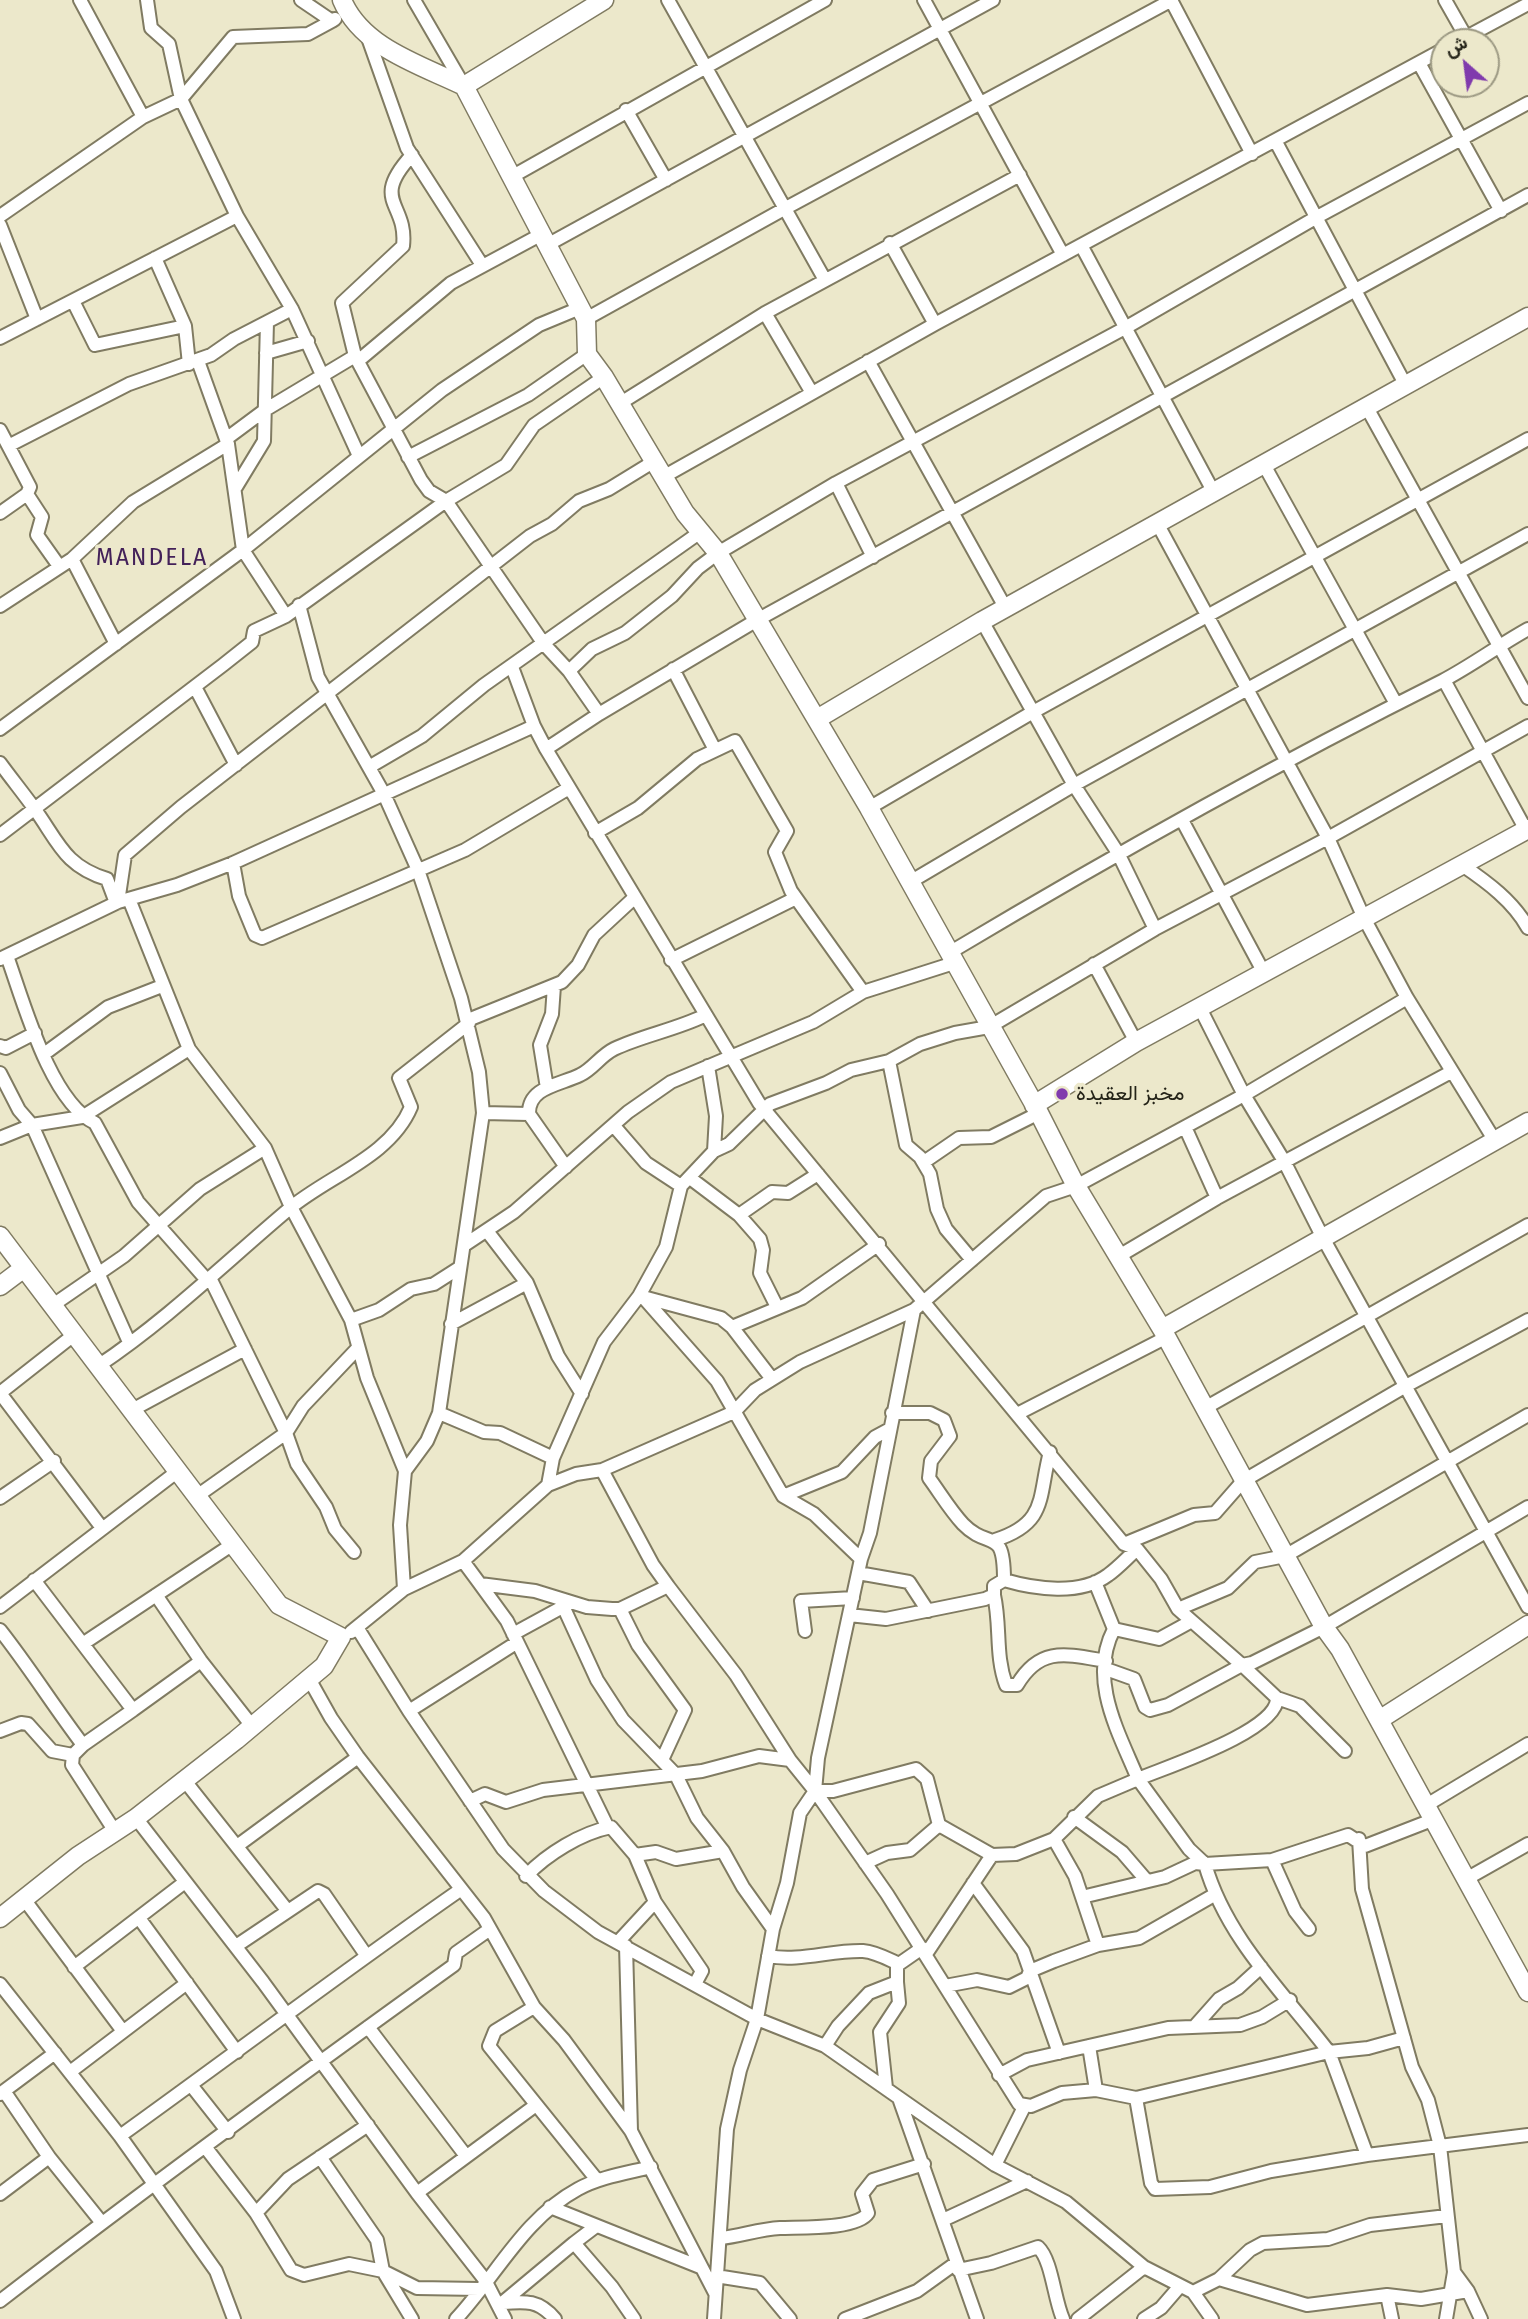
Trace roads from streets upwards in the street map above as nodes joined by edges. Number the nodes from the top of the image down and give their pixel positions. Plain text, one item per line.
1 (80, 0) edge
2 (147, 0) edge
3 (300, 0) edge
4 (414, 0) edge
5 (604, 0) edge
6 (668, 0) edge
7 (825, 0) edge
8 (925, 0) edge
9 (993, 0) edge
10 (1172, 0) edge
11 (1445, 0) edge
12 (1528, 4) edge
13 (580, 6) edge
14 (341, 11) edge
15 (1457, 28) edge
16 (1484, 28) edge
17 (940, 29) junction
18 (367, 34) junction
19 (1430, 57) edge
20 (1419, 63) junction
21 (704, 66) junction
22 (464, 86) junction
23 (181, 99) junction
24 (981, 103) junction
25 (1528, 103) edge
26 (626, 110) junction
27 (143, 117) junction
28 (744, 137) junction
29 (1462, 141) junction
30 (1276, 142) junction
31 (1252, 154) junction
32 (412, 155) junction
33 (1020, 175) junction
34 (513, 176) junction
35 (666, 180) junction
36 (1527, 197) edge
37 (784, 209) junction
38 (1501, 211) junction
39 (0, 216) edge
40 (237, 216) junction
41 (1317, 218) junction
42 (0, 225) edge
43 (544, 239) junction
44 (890, 243) junction
45 (1081, 245) junction
46 (1063, 255) junction
47 (155, 258) junction
48 (482, 265) junction
49 (825, 280) junction
50 (1356, 291) junction
51 (72, 301) junction
52 (292, 309) junction
53 (583, 313) junction
54 (765, 313) junction
55 (1528, 317) edge
56 (37, 319) junction
57 (267, 321) junction
58 (935, 324) junction
59 (186, 326) junction
60 (1125, 328) junction
61 (0, 338) edge
62 (308, 341) junction
63 (266, 353) junction
64 (587, 355) junction
65 (357, 358) junction
66 (869, 361) junction
67 (194, 362) junction
68 (325, 375) junction
69 (604, 377) junction
70 (1405, 384) junction
71 (812, 393) junction
72 (1164, 398) junction
73 (619, 404) junction
74 (1366, 406) junction
75 (265, 410) junction
76 (395, 429) junction
77 (0, 430) edge
78 (1528, 439) edge
79 (913, 441) junction
80 (227, 442) junction
81 (10, 445) junction
82 (359, 456) junction
83 (408, 457) junction
84 (1263, 463) junction
85 (658, 469) junction
86 (836, 484) junction
87 (236, 487) junction
88 (1213, 491) junction
89 (27, 494) junction
90 (1417, 501) junction
91 (446, 502) junction
92 (0, 513) edge
93 (953, 513) junction
94 (1157, 523) junction
95 (699, 533) junction
96 (1528, 534) edge
97 (243, 550) junction
98 (718, 553) junction
99 (873, 557) junction
100 (72, 559) junction
101 (1313, 559) junction
102 (59, 566) junction
103 (492, 568) junction
104 (1459, 572) junction
105 (299, 605) junction
106 (0, 606) edge
107 (1005, 607) junction
108 (286, 615) junction
109 (1208, 617) junction
110 (757, 620) junction
111 (982, 621) junction
112 (1528, 629) edge
113 (1354, 631) junction
114 (116, 644) junction
115 (544, 644) junction
116 (1498, 645) junction
117 (512, 667) junction
118 (673, 669) junction
119 (569, 671) junction
120 (1444, 680) junction
121 (195, 687) junction
122 (1248, 689) junction
123 (326, 692) junction
124 (1528, 698) edge
125 (1395, 702) junction
126 (1033, 712) junction
127 (599, 714) junction
128 (817, 719) junction
129 (534, 726) junction
130 (1528, 726) edge
131 (0, 729) edge
132 (714, 748) junction
133 (546, 749) junction
134 (1483, 751) junction
135 (1287, 761) junction
136 (0, 763) edge
137 (236, 765) junction
138 (369, 767) junction
139 (1074, 785) junction
140 (569, 788) junction
141 (384, 794) junction
142 (869, 808) junction
143 (36, 809) junction
144 (1181, 820) junction
145 (1527, 829) edge
146 (595, 833) junction
147 (0, 835) edge
148 (1328, 838) junction
149 (1118, 853) junction
150 (233, 863) junction
151 (1462, 865) junction
152 (418, 870) junction
153 (910, 882) junction
154 (1221, 896) junction
155 (634, 898) junction
156 (796, 898) junction
157 (121, 901) junction
158 (1364, 918) junction
159 (1528, 928) edge
160 (1155, 929) junction
161 (4, 957) edge
162 (952, 958) junction
163 (671, 960) junction
164 (1094, 964) junction
165 (1264, 973) junction
166 (162, 986) junction
167 (554, 986) junction
168 (863, 992) junction
169 (1407, 998) junction
170 (1200, 1008) junction
171 (704, 1016) junction
172 (469, 1021) junction
173 (989, 1027) junction
174 (35, 1033) junction
175 (1136, 1042) junction
176 (0, 1046) edge
177 (189, 1049) junction
178 (44, 1054) junction
179 (729, 1057) junction
180 (888, 1061) junction
181 (708, 1066) junction
182 (1451, 1072) junction
183 (0, 1073) edge
184 (548, 1088) junction
185 (1244, 1095) junction
186 (1037, 1109) junction
187 (765, 1110) junction
188 (483, 1113) junction
189 (528, 1114) junction
190 (82, 1117) junction
191 (1528, 1122) edge
192 (32, 1125) junction
193 (614, 1126) junction
194 (1185, 1127) junction
195 (0, 1138) edge
196 (1495, 1141) junction
197 (265, 1148) junction
198 (714, 1151) junction
199 (1284, 1161) junction
200 (924, 1162) junction
201 (566, 1167) junction
202 (818, 1174) junction
203 (685, 1182) junction
204 (1076, 1186) junction
205 (1217, 1198) junction
206 (291, 1207) junction
207 (739, 1215) junction
208 (157, 1225) junction
209 (1528, 1225) edge
210 (487, 1231) junction
211 (0, 1236) edge
212 (1323, 1238) junction
213 (466, 1244) junction
214 (879, 1244) junction
215 (1119, 1256) junction
216 (972, 1260) junction
217 (24, 1268) junction
218 (458, 1268) junction
219 (97, 1274) junction
220 (211, 1280) junction
221 (527, 1283) junction
222 (0, 1286) edge
223 (641, 1296) junction
224 (923, 1298) junction
225 (53, 1305) junction
226 (777, 1307) junction
227 (914, 1310) junction
228 (1366, 1314) junction
229 (351, 1320) junction
230 (1528, 1320) edge
231 (451, 1324) junction
232 (732, 1327) junction
233 (75, 1334) junction
234 (1163, 1334) junction
235 (130, 1342) junction
236 (245, 1349) junction
237 (358, 1349) junction
238 (98, 1366) junction
239 (772, 1379) junction
240 (1404, 1387) junction
241 (582, 1394) junction
242 (1205, 1408) junction
243 (132, 1410) junction
244 (734, 1412) junction
245 (439, 1413) junction
246 (891, 1413) junction
247 (1018, 1413) junction
248 (1528, 1415) edge
249 (888, 1430) junction
250 (286, 1433) junction
251 (1050, 1452) junction
252 (552, 1458) junction
253 (54, 1461) junction
254 (1446, 1462) junction
255 (601, 1470) junction
256 (178, 1471) junction
257 (405, 1471) junction
258 (1243, 1481) junction
259 (548, 1485) junction
260 (197, 1496) junction
261 (783, 1496) junction
262 (0, 1498) edge
263 (1528, 1507) edge
264 (102, 1528) junction
265 (1486, 1530) junction
266 (995, 1539) junction
267 (233, 1544) junction
268 (1131, 1547) junction
269 (354, 1552) dead end
270 (1285, 1556) junction
271 (861, 1559) junction
272 (463, 1561) junction
273 (858, 1573) junction
274 (34, 1580) junction
275 (1004, 1580) junction
276 (1095, 1582) junction
277 (480, 1584) junction
278 (668, 1586) junction
279 (404, 1589) junction
280 (156, 1595) junction
281 (994, 1595) junction
282 (853, 1598) junction
283 (567, 1604) junction
284 (0, 1607) edge
285 (1528, 1607) edge
286 (620, 1609) junction
287 (1178, 1609) junction
288 (928, 1611) junction
289 (849, 1615) junction
290 (1190, 1622) junction
291 (1528, 1625) edge
292 (1324, 1628) junction
293 (358, 1629) junction
294 (1114, 1629) junction
295 (0, 1630) edge
296 (804, 1631) dead end
297 (341, 1637) junction
298 (515, 1638) junction
299 (84, 1643) junction
300 (201, 1661) junction
301 (1106, 1665) junction
302 (1242, 1665) junction
303 (308, 1677) junction
304 (1277, 1698) junction
305 (133, 1710) junction
306 (409, 1711) junction
307 (1379, 1720) junction
308 (252, 1726) junction
309 (0, 1731) edge
310 (1528, 1744) edge
311 (83, 1745) junction
312 (1345, 1751) dead end
313 (73, 1755) junction
314 (358, 1757) junction
315 (662, 1760) junction
316 (790, 1760) junction
317 (676, 1775) junction
318 (1138, 1779) junction
319 (185, 1781) junction
320 (587, 1786) junction
321 (816, 1791) junction
322 (470, 1801) junction
323 (1428, 1813) junction
324 (1074, 1817) junction
325 (136, 1818) junction
326 (939, 1825) junction
327 (608, 1828) junction
328 (114, 1830) junction
329 (1054, 1839) junction
330 (1359, 1839) junction
331 (1528, 1844) edge
332 (237, 1846) junction
333 (723, 1851) junction
334 (635, 1855) junction
335 (992, 1855) junction
336 (1272, 1860) junction
337 (865, 1863) junction
338 (1205, 1864) junction
339 (526, 1876) junction
340 (1468, 1878) junction
341 (1147, 1881) junction
342 (185, 1882) junction
343 (973, 1883) junction
344 (460, 1890) junction
345 (1214, 1895) junction
346 (1082, 1897) junction
347 (24, 1899) junction
348 (655, 1902) junction
349 (287, 1910) junction
350 (0, 1918) edge
351 (139, 1918) junction
352 (490, 1929) junction
353 (773, 1929) junction
354 (1309, 1929) dead end
355 (622, 1944) junction
356 (1098, 1945) junction
357 (236, 1946) junction
358 (924, 1951) junction
359 (366, 1955) junction
360 (768, 1956) junction
361 (1521, 1961) edge
362 (897, 1964) junction
363 (1261, 1966) junction
364 (74, 1968) junction
365 (1030, 1971) junction
366 (897, 1982) junction
367 (187, 1983) junction
368 (695, 1984) junction
369 (1, 1986) edge
370 (945, 1986) junction
371 (1528, 1992) edge
372 (1290, 2000) junction
373 (534, 2007) junction
374 (289, 2016) junction
375 (757, 2019) junction
376 (1195, 2026) junction
377 (368, 2027) junction
378 (122, 2030) junction
379 (1404, 2038) junction
380 (825, 2046) junction
381 (1089, 2046) junction
382 (237, 2052) junction
383 (1329, 2052) junction
384 (55, 2053) junction
385 (1059, 2053) junction
386 (321, 2060) junction
387 (70, 2071) junction
388 (999, 2074) junction
389 (191, 2085) junction
390 (886, 2088) junction
391 (1097, 2090) junction
392 (2, 2092) edge
393 (1136, 2098) junction
394 (900, 2101) junction
395 (536, 2105) junction
396 (1024, 2107) junction
397 (368, 2125) junction
398 (228, 2132) junction
399 (631, 2132) junction
400 (1528, 2135) edge
401 (120, 2136) junction
402 (1440, 2146) junction
403 (206, 2148) junction
404 (1367, 2155) junction
405 (466, 2156) junction
406 (49, 2157) junction
407 (320, 2157) junction
408 (924, 2164) junction
409 (995, 2165) junction
410 (651, 2167) junction
411 (597, 2180) junction
412 (1027, 2181) junction
413 (153, 2183) junction
414 (417, 2193) junction
415 (0, 2194) edge
416 (550, 2207) junction
417 (256, 2213) junction
418 (1447, 2216) junction
419 (943, 2220) junction
420 (102, 2222) junction
421 (595, 2227) junction
422 (720, 2238) junction
423 (574, 2243) junction
424 (957, 2266) junction
425 (700, 2267) junction
426 (1143, 2267) junction
427 (383, 2271) junction
428 (1454, 2272) junction
429 (716, 2276) junction
430 (1219, 2278) junction
431 (482, 2284) junction
432 (1180, 2286) junction
433 (1468, 2291) junction
434 (1193, 2292) junction
435 (1449, 2293) junction
436 (1387, 2295) junction
437 (716, 2296) junction
438 (0, 2301) edge
439 (500, 2304) junction
440 (787, 2318) edge
441 (234, 2319) edge
442 (412, 2319) edge
443 (456, 2319) edge
444 (505, 2319) edge
445 (555, 2319) edge
446 (634, 2319) edge
447 (714, 2319) edge
448 (849, 2319) edge
449 (977, 2319) edge
450 (1063, 2319) edge
451 (1078, 2319) edge
452 (1144, 2319) edge
453 (1212, 2319) edge
454 (1392, 2319) edge
455 (1446, 2319) edge
456 (1481, 2319) edge

1 - 27 street
2 - 23 street
3 - 14 street
4 - 22 street
5 - 13 street
6 - 21 street
7 - 21 street
8 - 17 street
9 - 17 street
10 - 24 street
10 - 31 street
11 - 15 street
12 - 16 street
13 - 22 street
14 - 18 street
14 - 23 street
17 - 24 street
17 - 28 street
18 - 22 street
18 - 32 street
19 - 20 street
20 - 29 street
20 - 30 street
21 - 26 street
21 - 28 street
22 - 34 street
23 - 27 street
23 - 40 street
24 - 33 street
24 - 37 street
25 - 29 street
26 - 34 street
26 - 35 street
27 - 39 street
28 - 35 street
28 - 37 street
29 - 38 street
29 - 41 street
30 - 31 street
30 - 41 street
31 - 45 street
32 - 48 street
32 - 65 street
33 - 44 street
33 - 46 street
34 - 43 street
35 - 43 street
36 - 38 street
37 - 49 street
37 - 53 street
38 - 50 street
40 - 47 street
40 - 52 street
41 - 50 street
41 - 60 street
42 - 56 street
43 - 48 street
43 - 53 street
44 - 49 street
44 - 58 street
45 - 46 street
45 - 60 street
46 - 58 street
47 - 51 street
47 - 59 street
48 - 65 street
49 - 54 street
50 - 70 street
50 - 72 street
51 - 56 street
51 - 59 street
52 - 57 street
52 - 62 street
53 - 64 street
53 - 76 street
54 - 71 street
54 - 73 street
55 - 70 street
56 - 61 street
57 - 63 street
57 - 67 street
58 - 66 street
59 - 67 street
60 - 72 street
60 - 79 street
62 - 63 street
62 - 68 street
63 - 75 street
64 - 69 street
64 - 83 street
65 - 68 street
65 - 76 street
66 - 71 street
66 - 79 street
67 - 80 street
67 - 81 street
68 - 75 street
68 - 82 street
69 - 73 street
69 - 91 street
70 - 74 street
71 - 85 street
72 - 88 street
72 - 93 street
73 - 85 street
74 - 84 street
74 - 90 street
75 - 80 street
75 - 87 street
76 - 82 street
76 - 83 street
77 - 81 street
78 - 90 street
79 - 86 street
79 - 93 street
80 - 87 street
80 - 100 street
81 - 89 street
82 - 97 street
83 - 91 street
84 - 88 street
84 - 101 street
85 - 95 street
85 - 103 street
86 - 98 street
86 - 99 street
87 - 97 street
88 - 94 street
89 - 92 street
89 - 102 street
90 - 101 street
90 - 104 street
91 - 103 street
91 - 105 street
93 - 99 street
93 - 107 street
94 - 107 street
94 - 109 street
95 - 98 street
95 - 115 street
96 - 104 street
97 - 108 street
97 - 114 street
98 - 110 street
98 - 119 street
99 - 110 street
100 - 102 street
100 - 114 street
101 - 109 street
101 - 113 street
102 - 106 street
103 - 115 street
103 - 123 street
104 - 113 street
104 - 116 street
105 - 108 street
105 - 123 street
107 - 111 street
108 - 121 street
109 - 122 street
109 - 126 street
110 - 118 street
110 - 128 street
111 - 126 street
111 - 128 street
112 - 116 street
113 - 122 street
113 - 125 street
114 - 131 street
115 - 117 street
115 - 119 street
116 - 120 street
116 - 124 street
117 - 129 street
117 - 138 street
118 - 127 street
118 - 132 street
119 - 127 street
120 - 125 street
120 - 134 street
121 - 137 street
121 - 143 street
122 - 135 street
122 - 139 street
123 - 137 street
123 - 138 street
125 - 135 street
126 - 139 street
126 - 142 street
127 - 133 street
128 - 142 street
129 - 133 street
129 - 141 street
130 - 134 street
132 - 146 street
132 - 156 street
133 - 140 street
134 - 145 street
134 - 148 street
135 - 144 street
135 - 148 street
136 - 143 street
137 - 157 street
138 - 141 street
139 - 149 street
139 - 153 street
140 - 146 street
140 - 152 street
141 - 150 street
141 - 152 street
142 - 153 street
143 - 147 street
143 - 157 street
144 - 149 street
144 - 154 street
145 - 151 street
146 - 155 street
148 - 154 street
148 - 158 street
149 - 160 street
149 - 162 street
150 - 152 street
150 - 157 street
151 - 158 street
151 - 159 street
152 - 172 street
153 - 162 street
154 - 160 street
154 - 165 street
155 - 163 street
155 - 167 street
156 - 163 street
156 - 168 street
157 - 161 street
157 - 166 street
158 - 165 street
158 - 169 street
160 - 164 street
161 - 174 street
162 - 168 street
162 - 173 street
163 - 171 street
164 - 173 street
164 - 175 street
165 - 170 street
166 - 177 street
166 - 178 street
167 - 172 street
167 - 184 street
168 - 179 street
169 - 182 street
169 - 185 street
170 - 175 street
170 - 185 street
171 - 179 street
171 - 184 street
172 - 188 street
172 - 206 street
173 - 180 street
173 - 186 street
174 - 176 street
174 - 178 street
175 - 186 street
177 - 190 street
177 - 197 street
178 - 190 street
179 - 181 street
179 - 187 street
180 - 187 street
180 - 200 street
181 - 193 street
181 - 198 street
182 - 196 street
182 - 199 street
183 - 192 street
184 - 189 street
185 - 194 street
185 - 199 street
186 - 200 street
186 - 204 street
187 - 198 street
187 - 202 street
188 - 189 street
188 - 213 street
189 - 201 street
190 - 192 street
190 - 208 street
191 - 196 street
192 - 195 street
192 - 219 street
193 - 201 street
193 - 203 street
194 - 204 street
194 - 205 street
196 - 212 street
197 - 206 street
197 - 208 street
198 - 203 street
199 - 205 street
199 - 212 street
200 - 216 street
201 - 210 street
202 - 207 street
202 - 214 street
203 - 207 street
203 - 223 street
204 - 215 street
204 - 216 street
205 - 215 street
206 - 220 street
206 - 229 street
207 - 226 street
208 - 219 street
208 - 220 street
209 - 228 street
210 - 213 street
210 - 221 street
211 - 217 street
212 - 228 street
212 - 234 street
213 - 218 street
214 - 224 street
214 - 226 street
215 - 234 street
216 - 224 street
217 - 222 street
217 - 225 street
218 - 229 street
218 - 231 street
219 - 225 street
219 - 235 street
220 - 235 street
220 - 236 street
221 - 231 street
221 - 241 street
223 - 232 street
223 - 241 street
223 - 244 street
224 - 227 street
224 - 247 street
225 - 233 street
226 - 232 street
227 - 239 street
227 - 246 street
228 - 240 street
228 - 242 street
229 - 237 street
230 - 240 street
231 - 245 street
232 - 239 street
233 - 238 street
233 - 253 street
234 - 242 street
234 - 247 street
235 - 238 street
236 - 243 street
236 - 250 street
237 - 250 street
237 - 257 street
238 - 243 street
239 - 244 street
240 - 254 street
240 - 258 street
241 - 252 street
242 - 258 street
243 - 256 street
244 - 255 street
244 - 261 street
245 - 252 street
245 - 257 street
246 - 249 street
246 - 266 street
247 - 251 street
248 - 254 street
249 - 261 street
249 - 271 street
250 - 260 street
250 - 269 street
251 - 266 street
251 - 268 street
252 - 259 street
253 - 262 street
253 - 264 street
254 - 265 street
254 - 270 street
255 - 259 street
255 - 278 street
256 - 260 street
256 - 264 street
257 - 279 street
258 - 268 street
258 - 270 street
259 - 272 street
260 - 267 street
261 - 271 street
263 - 265 street
264 - 274 street
265 - 285 street
265 - 292 street
266 - 275 street
267 - 280 street
267 - 297 street
268 - 276 street
268 - 287 street
270 - 287 street
270 - 292 street
271 - 273 street
272 - 277 street
272 - 279 street
273 - 282 street
273 - 288 street
274 - 284 street
274 - 299 street
275 - 276 street
275 - 281 street
276 - 294 street
277 - 283 street
277 - 298 street
278 - 286 street
278 - 316 street
279 - 293 street
280 - 299 street
280 - 300 street
281 - 288 street
281 - 301 street
282 - 289 street
282 - 296 street
283 - 286 street
283 - 298 street
283 - 315 street
286 - 315 street
287 - 290 street
288 - 289 street
289 - 321 street
290 - 294 street
290 - 302 street
291 - 307 street
292 - 302 street
292 - 307 street
293 - 297 street
293 - 306 street
294 - 301 street
295 - 311 street
297 - 303 street
298 - 306 street
298 - 320 street
299 - 305 street
300 - 305 street
300 - 308 street
301 - 302 street
301 - 318 street
302 - 304 street
303 - 308 street
303 - 314 street
304 - 312 street
304 - 318 street
305 - 311 street
306 - 322 street
307 - 323 street
308 - 319 street
309 - 313 street
310 - 323 street
311 - 313 street
313 - 328 street
314 - 332 street
314 - 344 street
315 - 317 street
316 - 317 street
316 - 321 street
317 - 320 street
317 - 333 street
318 - 324 street
318 - 338 street
319 - 325 street
319 - 332 street
320 - 322 street
320 - 327 street
321 - 326 street
321 - 337 street
321 - 353 street
322 - 339 street
323 - 330 street
323 - 340 street
324 - 329 street
324 - 341 street
325 - 328 street
325 - 342 street
326 - 335 street
326 - 337 street
327 - 334 street
327 - 339 street
328 - 347 street
329 - 335 street
329 - 346 street
330 - 336 street
330 - 379 street
331 - 340 street
332 - 349 street
333 - 334 street
333 - 353 street
334 - 348 street
335 - 343 street
336 - 338 street
336 - 354 street
337 - 358 street
338 - 341 street
338 - 345 street
339 - 355 street
340 - 361 street
341 - 346 street
342 - 351 street
342 - 357 street
343 - 358 street
343 - 365 street
344 - 352 street
344 - 359 street
345 - 356 street
345 - 363 street
346 - 356 street
347 - 350 street
347 - 364 street
348 - 355 street
348 - 368 street
349 - 357 street
349 - 359 street
351 - 364 street
351 - 367 street
352 - 373 street
352 - 377 street
353 - 360 street
355 - 368 street
355 - 399 street
356 - 365 street
357 - 374 street
358 - 362 street
358 - 370 street
359 - 374 street
360 - 362 street
360 - 375 street
361 - 371 street
362 - 366 street
363 - 372 street
363 - 376 street
364 - 378 street
365 - 370 street
365 - 385 street
366 - 380 street
366 - 390 street
367 - 378 street
367 - 382 street
368 - 375 street
369 - 384 street
370 - 388 street
372 - 376 street
372 - 383 street
373 - 395 street
373 - 399 street
374 - 382 street
374 - 386 street
375 - 380 street
375 - 422 street
376 - 381 street
377 - 386 street
377 - 405 street
378 - 387 street
379 - 383 street
379 - 402 street
380 - 390 street
381 - 385 street
381 - 391 street
382 - 389 street
383 - 393 street
383 - 404 street
384 - 387 street
384 - 392 street
385 - 388 street
386 - 397 street
386 - 398 street
387 - 401 street
388 - 396 street
389 - 398 street
389 - 401 street
390 - 394 street
391 - 393 street
391 - 396 street
392 - 406 street
393 - 404 street
394 - 408 street
394 - 409 street
395 - 405 street
395 - 411 street
396 - 409 street
397 - 407 street
397 - 414 street
398 - 403 street
399 - 410 street
400 - 402 street
401 - 413 street
402 - 404 street
402 - 418 street
403 - 413 street
403 - 417 street
405 - 414 street
406 - 415 street
406 - 420 street
407 - 417 street
407 - 427 street
408 - 419 street
408 - 422 street
409 - 412 street
410 - 411 street
410 - 425 street
411 - 416 street
412 - 419 street
412 - 426 street
413 - 420 street
413 - 441 street
414 - 431 street
416 - 421 street
416 - 431 street
417 - 427 street
418 - 428 street
418 - 430 street
419 - 424 street
420 - 438 street
421 - 423 street
421 - 425 street
422 - 429 street
423 - 439 street
423 - 446 street
424 - 448 street
424 - 449 street
424 - 450 street
425 - 437 street
426 - 432 street
426 - 451 street
427 - 431 street
427 - 442 street
428 - 433 street
428 - 435 street
429 - 437 street
429 - 440 street
430 - 434 street
430 - 436 street
431 - 439 street
431 - 443 street
432 - 434 street
432 - 452 street
433 - 435 street
433 - 456 street
434 - 453 street
435 - 436 street
435 - 455 street
436 - 454 street
437 - 447 street
439 - 444 street
439 - 445 street

